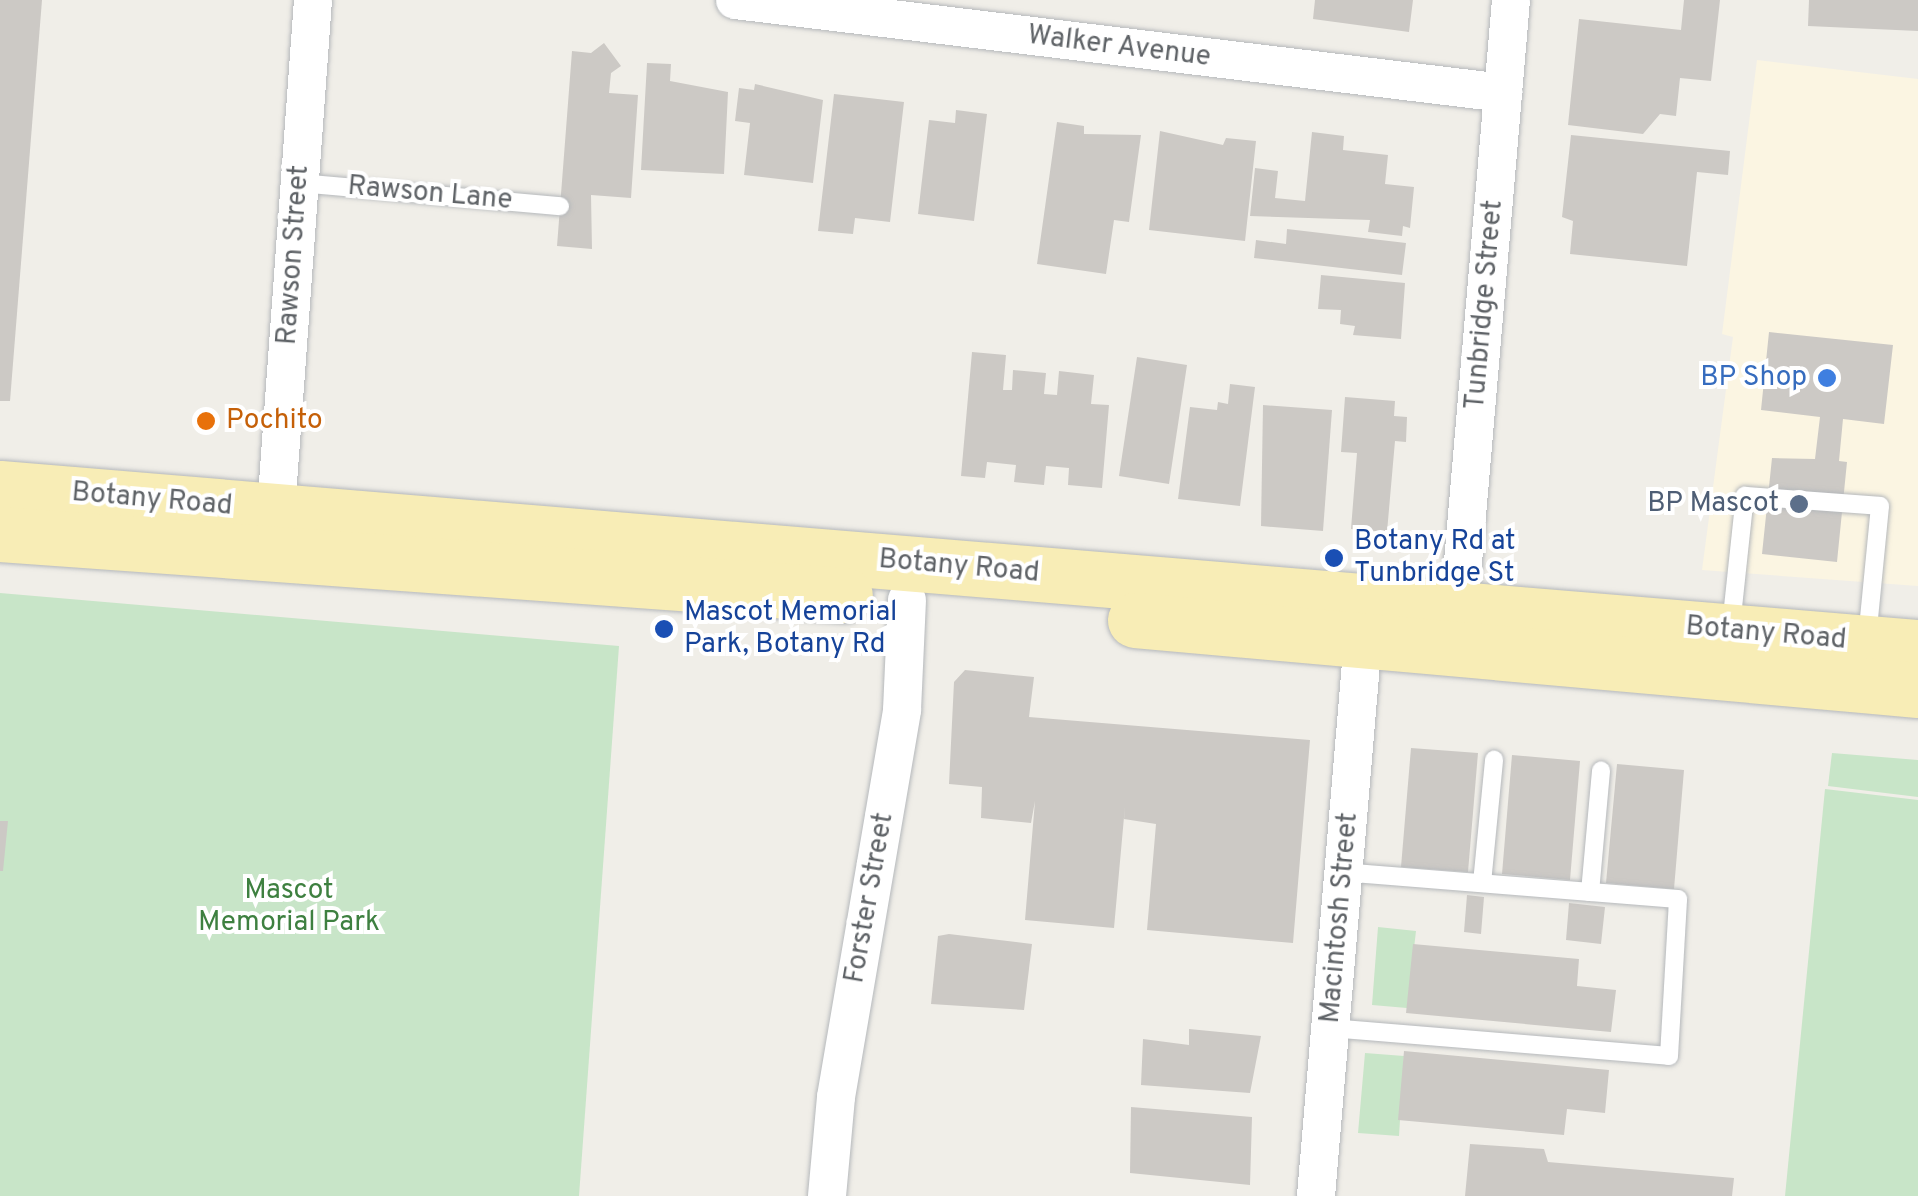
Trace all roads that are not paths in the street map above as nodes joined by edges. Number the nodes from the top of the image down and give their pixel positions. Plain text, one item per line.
1 (313, 0) edge
2 (735, 0) edge
3 (1511, 0) edge
4 (1503, 94) junction
5 (300, 183) junction
6 (560, 206) dead end
7 (0, 488) edge
8 (276, 510) junction
9 (0, 534) edge
10 (907, 600) junction
11 (1460, 609) junction
12 (1731, 631) junction
13 (1363, 640) junction
14 (1892, 644) edge
15 (1918, 690) edge
16 (1494, 760) dead end
17 (1602, 770) dead end
18 (1344, 872) junction
19 (1482, 883) junction
20 (1590, 892) junction
21 (1330, 1028) junction
22 (827, 1196) edge
23 (1316, 1196) edge

1 - 5 street, Rawson Street
2 - 4 street, Walker Avenue
3 - 4 street, Tunbridge Street
4 - 11 street, Tunbridge Street
5 - 6 lane, Rawson Lane
5 - 8 street, Rawson Street
7 - 8 main road, Botany Road
8 - 11 main road, Botany Road
9 - 10 main road, Botany Road
10 - 13 main road, Botany Road
10 - 22 street, Forster Street
11 - 12 main road, Botany Road
12 - 14 main road, Botany Road
12 - 14 lane
13 - 15 main road, Botany Road
13 - 18 street, Macintosh Street
16 - 19 lane
17 - 20 lane
18 - 19 lane
18 - 21 street, Macintosh Street
19 - 20 lane
20 - 21 lane
21 - 23 street, Macintosh Street

